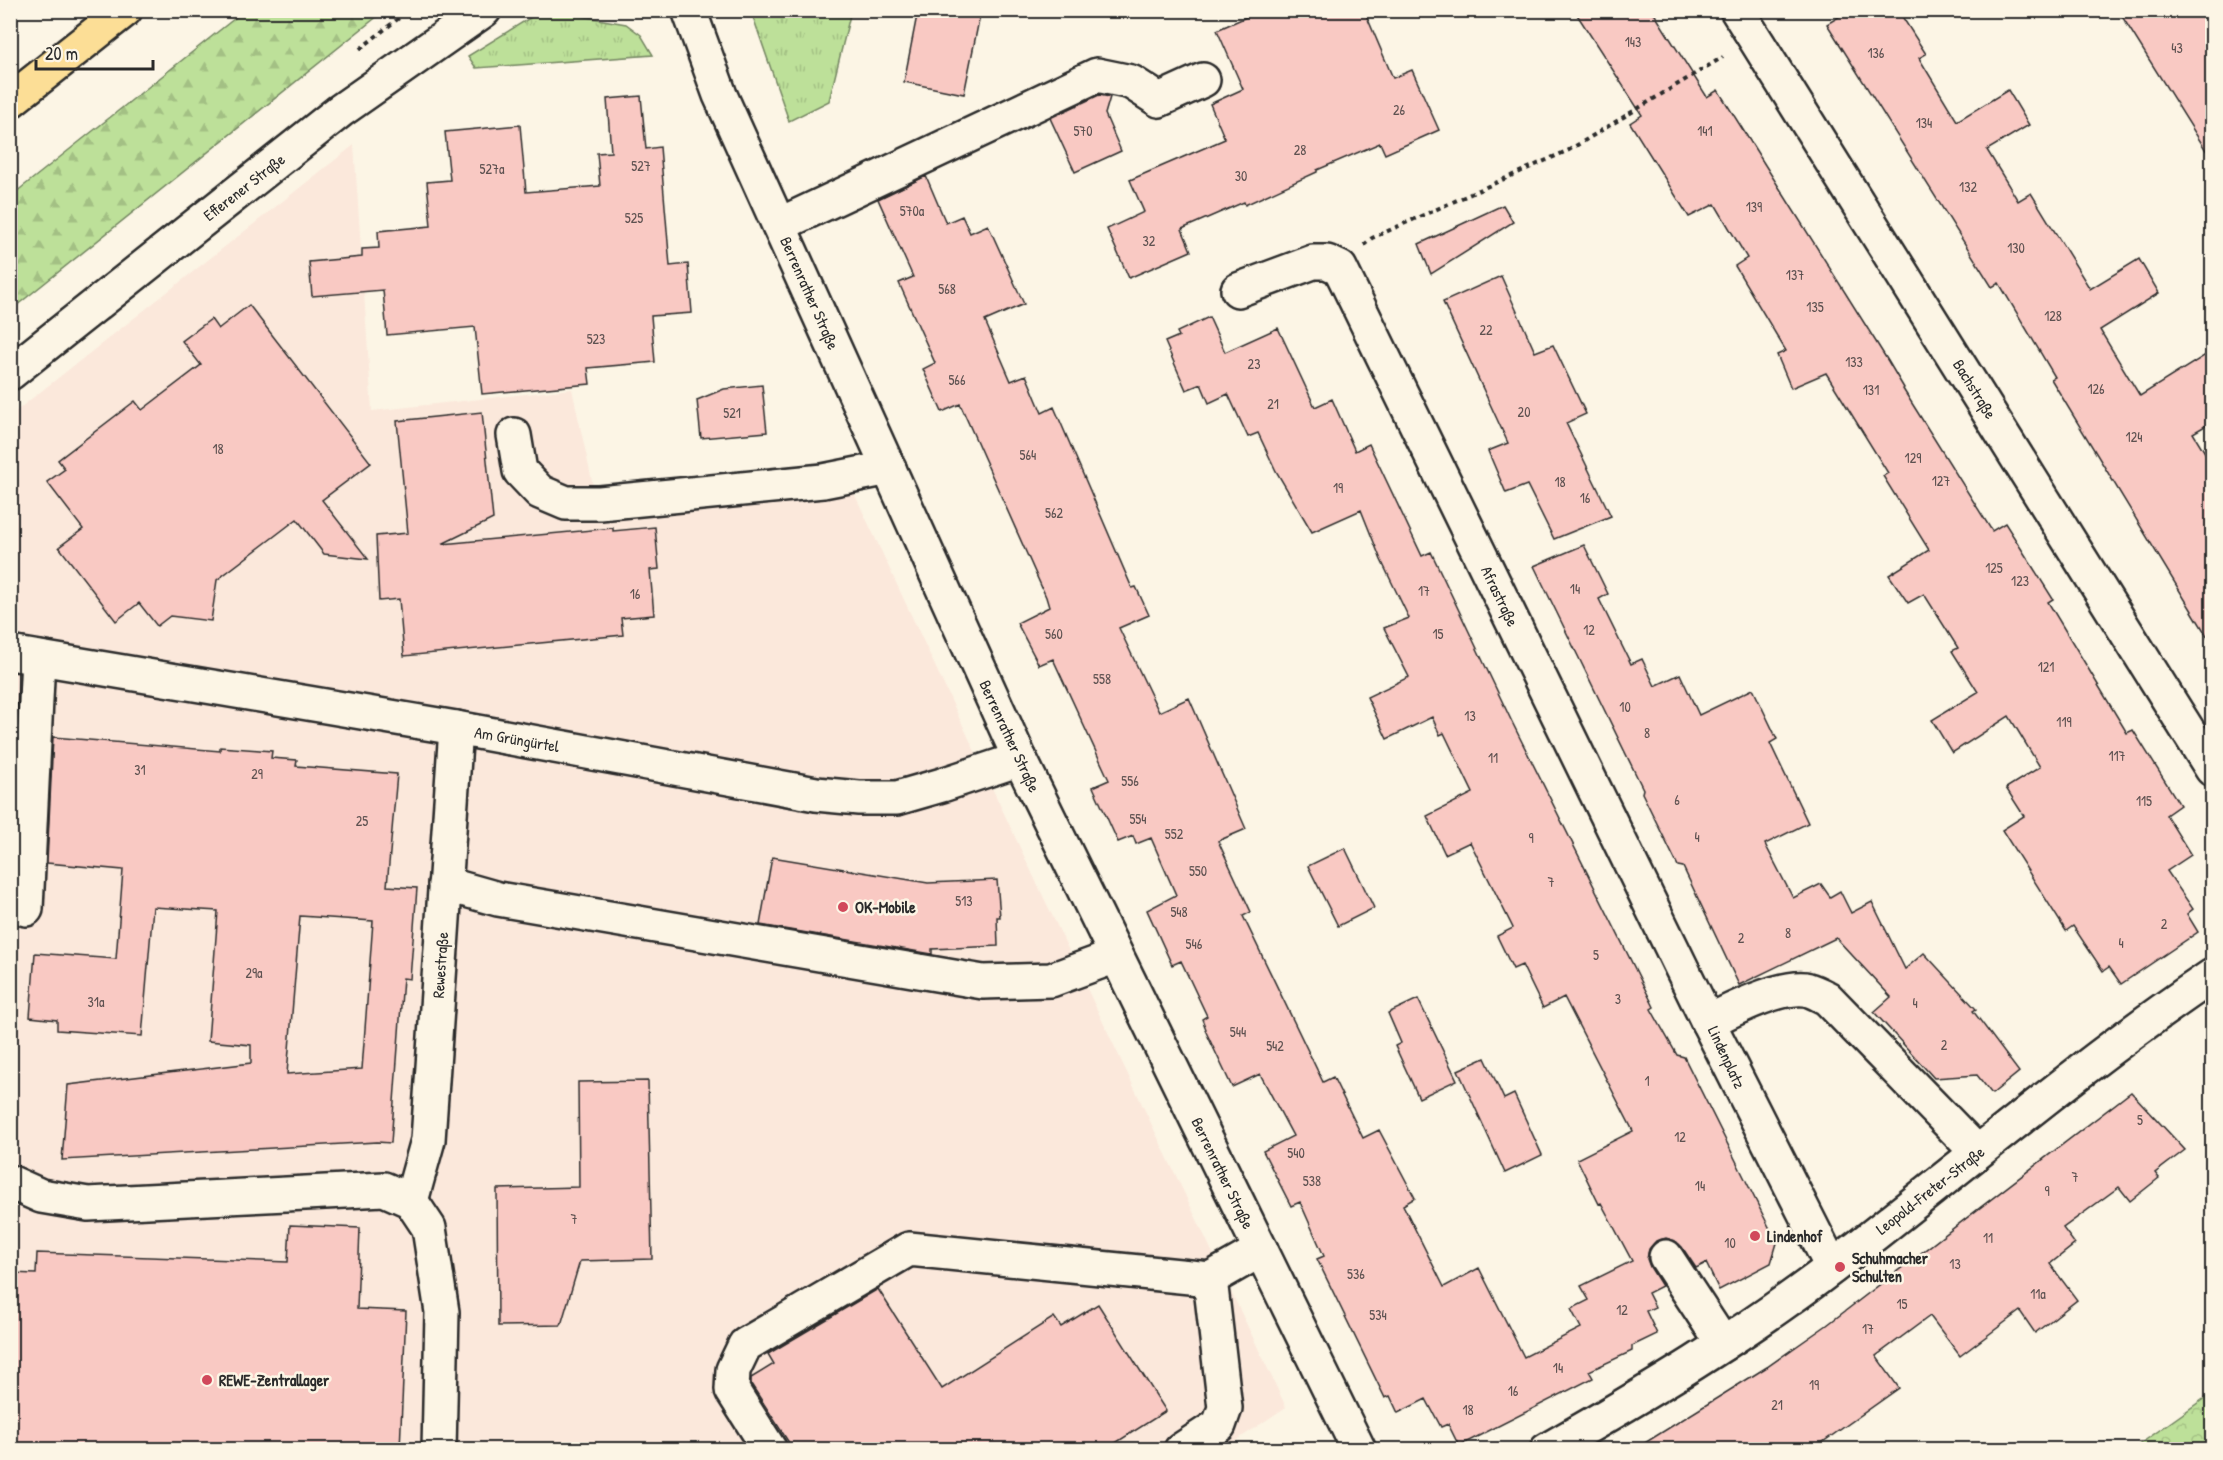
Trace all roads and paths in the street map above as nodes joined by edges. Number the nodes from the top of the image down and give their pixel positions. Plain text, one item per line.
1 (125, 10) edge
2 (484, 10) edge
3 (688, 10) edge
4 (1737, 10) edge
5 (1754, 38) junction
6 (1203, 80) dead end
7 (10, 100) edge
8 (779, 225) junction
9 (1340, 268) junction
10 (1238, 290) dead end
11 (10, 373) edge
12 (514, 435) dead end
13 (889, 468) junction
14 (24, 656) edge
15 (456, 728) junction
16 (1020, 759) junction
17 (2212, 769) edge
18 (446, 884) junction
19 (26, 909) dead end
20 (1116, 956) junction
21 (2212, 976) edge
22 (1708, 1022) junction
23 (1977, 1152) junction
24 (10, 1182) edge
25 (411, 1201) junction
26 (1261, 1250) junction
27 (1666, 1257) dead end
28 (1832, 1267) junction
29 (1210, 1279) junction
30 (1723, 1344) junction
31 (439, 1449) edge
32 (770, 1449) edge
33 (1181, 1449) edge
34 (1359, 1449) edge
35 (1547, 1449) edge

1 - 7 highway
2 - 11 street, Efferener Straße
3 - 8 street, Berrenrather Straße
4 - 5 street, Bachstraße
5 - 9 path
5 - 17 street, Bachstraße
6 - 8 street
8 - 13 street, Berrenrather Straße
9 - 10 street
9 - 22 street, Afrastraße
12 - 13 street
13 - 16 street, Berrenrather Straße
14 - 15 street, Am Grüngürtel
14 - 19 street
15 - 16 street, Am Grüngürtel
15 - 18 street, Rewestraße
16 - 20 street, Berrenrather Straße
18 - 20 street
18 - 25 street, Rewestraße
20 - 26 street, Berrenrather Straße
21 - 23 street, Leopold-Freter-Straße
22 - 23 street, Lindenplatz
22 - 28 street, Lindenplatz
23 - 28 street, Leopold-Freter-Straße
24 - 25 street
25 - 31 street
26 - 29 street
26 - 34 street, Berrenrather Straße
27 - 30 street
28 - 30 street, Leopold-Freter-Straße
29 - 32 street
29 - 33 street
30 - 35 street, Leopold-Freter-Straße

